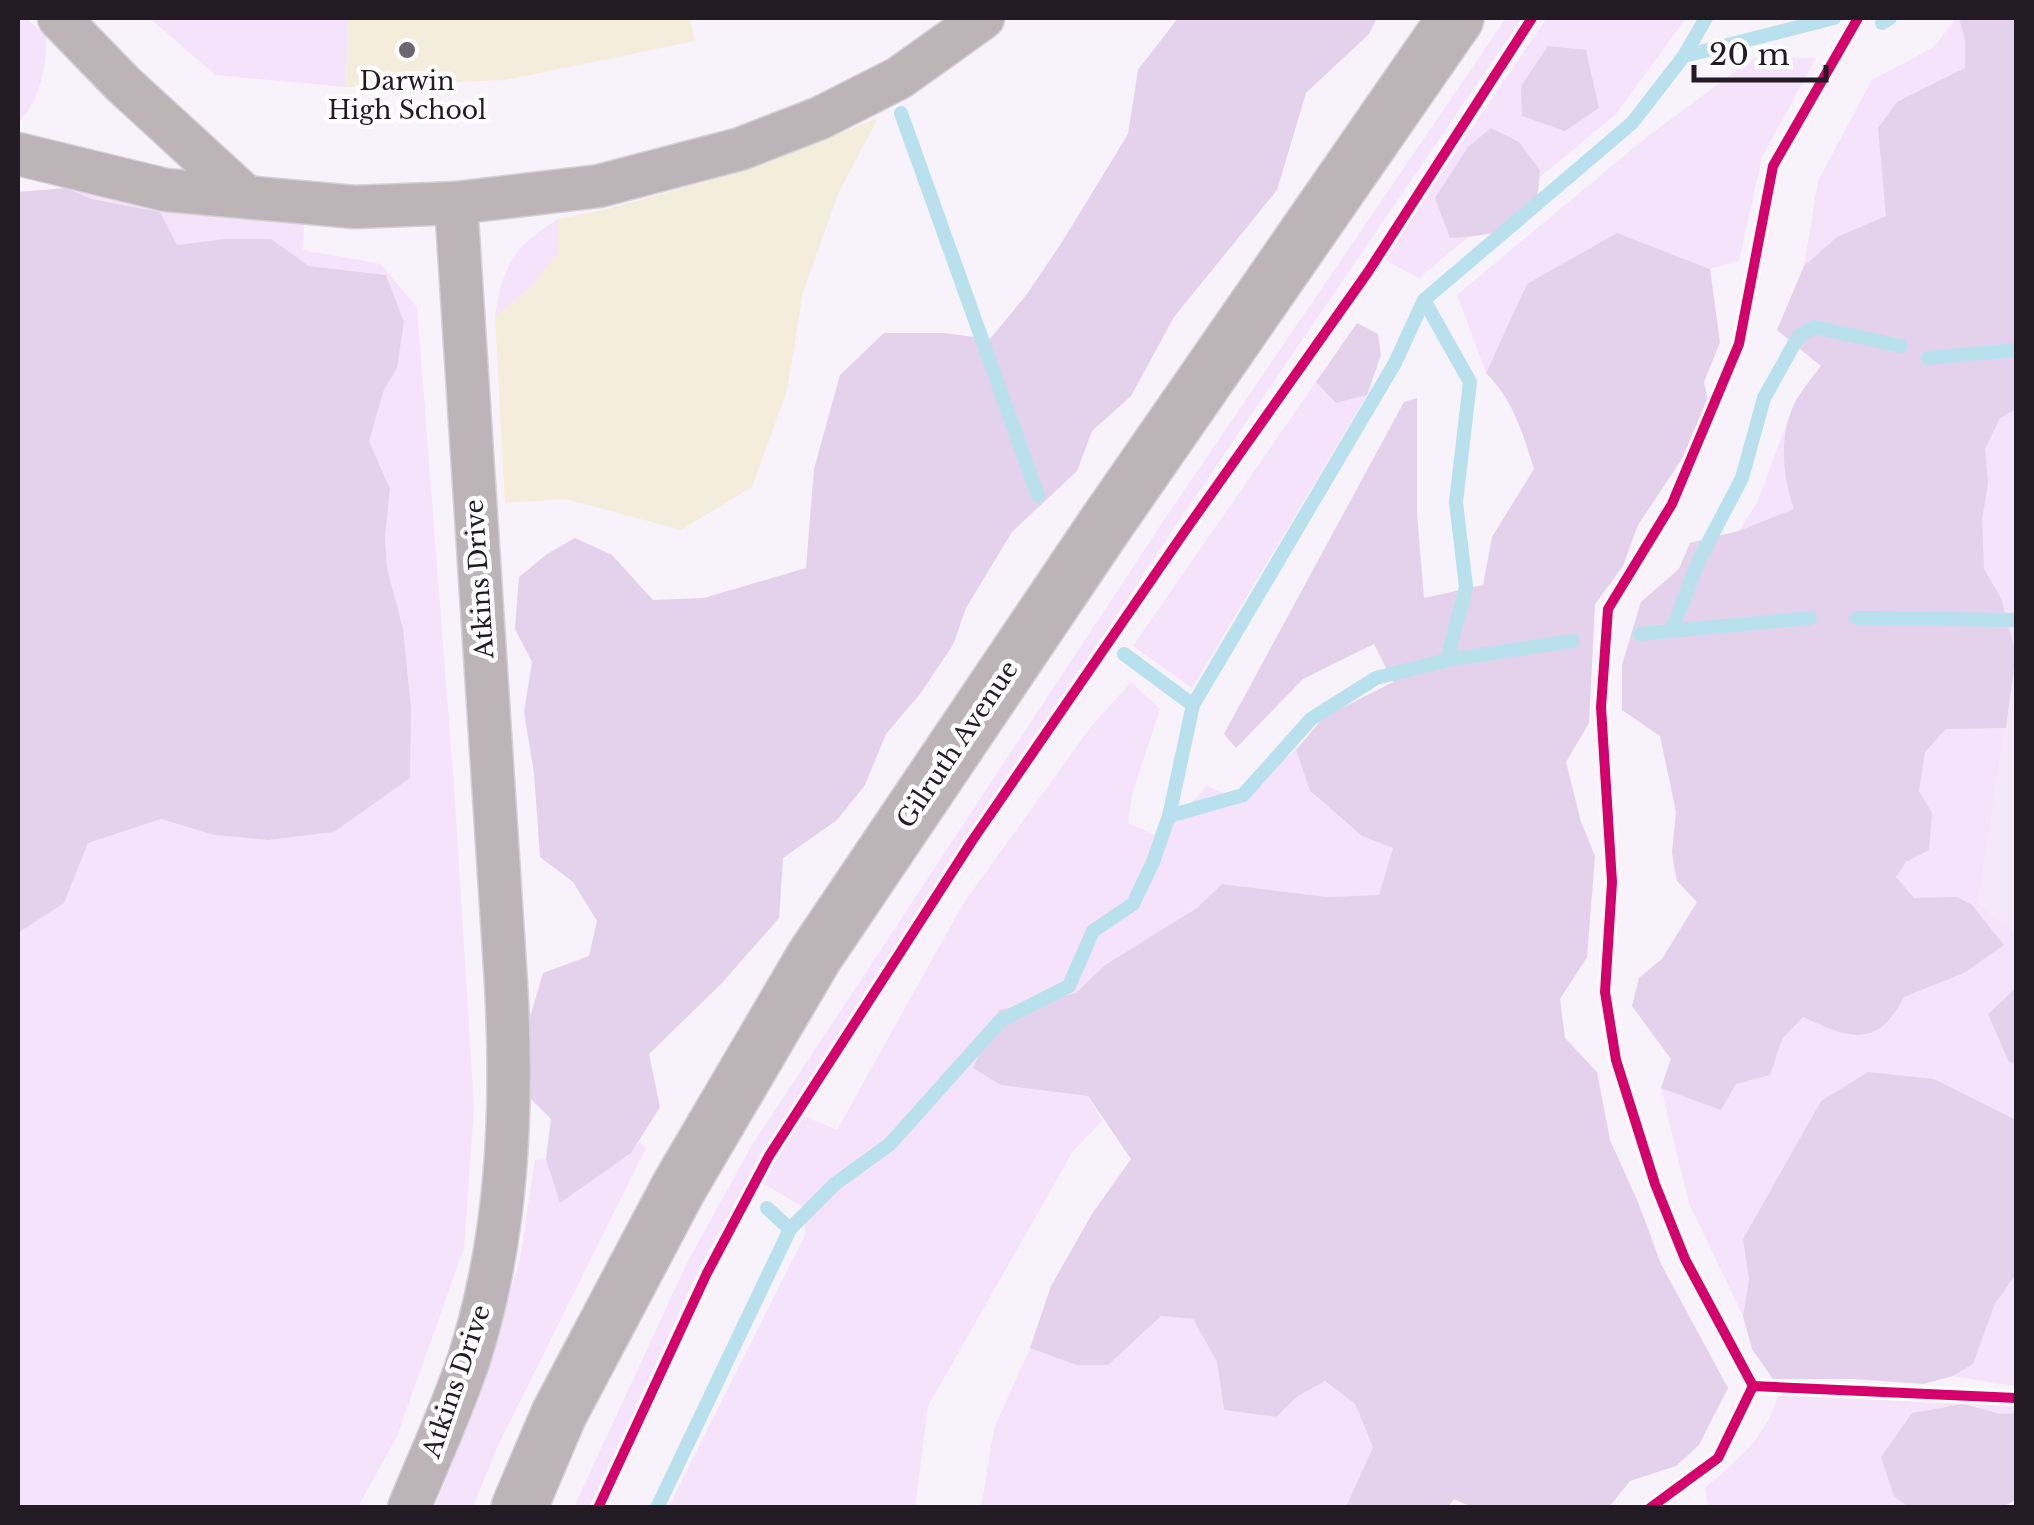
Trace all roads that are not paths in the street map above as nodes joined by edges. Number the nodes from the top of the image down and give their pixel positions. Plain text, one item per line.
1 (58, 18) edge
2 (982, 18) edge
3 (1456, 18) edge
4 (18, 154) edge
5 (245, 196) junction
6 (456, 203) junction
7 (408, 1508) edge
8 (519, 1508) edge

1 - 5 street
2 - 6 street
3 - 8 street, Gilruth Avenue
4 - 5 street
5 - 6 street
6 - 7 street, Atkins Drive

